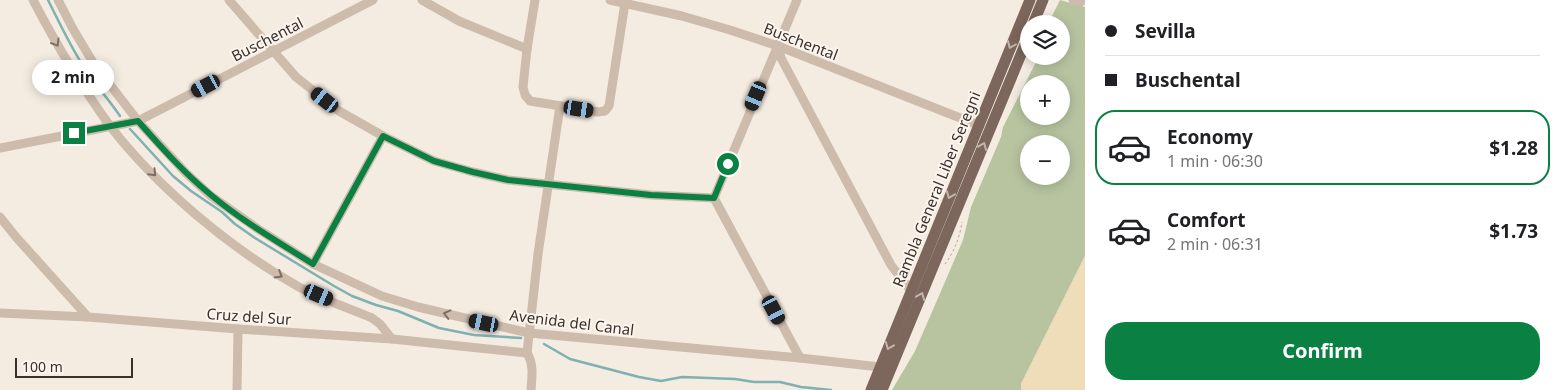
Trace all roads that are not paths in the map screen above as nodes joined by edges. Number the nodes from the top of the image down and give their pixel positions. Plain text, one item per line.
1 (33, 0) edge
2 (58, 0) edge
3 (229, 0) edge
4 (373, 0) edge
5 (422, 0) edge
6 (535, 0) edge
7 (610, 0) edge
8 (797, 0) edge
9 (1030, 0) edge
10 (1043, 0) edge
11 (1073, 0) edge
12 (1081, 0) edge
13 (625, 4) junction
14 (1037, 15) edge
15 (778, 46) junction
16 (527, 49) junction
17 (273, 52) junction
18 (1020, 57) edge
19 (560, 106) junction
20 (138, 121) junction
21 (978, 125) junction
22 (110, 126) junction
23 (383, 136) junction
24 (0, 148) edge
25 (548, 184) junction
26 (714, 198) junction
27 (0, 216) edge
28 (313, 264) junction
29 (911, 292) junction
30 (1, 316) edge
31 (88, 318) junction
32 (238, 329) junction
33 (529, 333) junction
34 (392, 339) junction
35 (526, 353) junction
36 (800, 358) junction
37 (880, 367) junction
38 (236, 390) edge
39 (531, 390) edge
40 (871, 390) edge
41 (882, 390) edge

1 -> 22 street
2 - 20 street, Avenida del Canal
3 - 17 street
4 - 17 street, Buschental
5 - 16 street
6 - 16 street
7 - 13 street, Buschental
8 - 15 street
9 -> 21 main road, Rambla General Liber Seregni
10 - 14 main road
11 - 12 street
13 - 15 street, Buschental
13 - 19 street
15 - 21 street, Buschental
15 - 26 street
15 - 29 street
16 - 19 street
17 - 20 street, Buschental
17 - 23 street
41 -> 18 main road, Rambla General Liber Seregni
19 - 25 street
20 - 22 street, Buschental
20 - 28 street, Avenida del Canal
21 -> 29 main road, Rambla General Liber Seregni
22 - 24 street, Buschental
22 -> 34 street
23 - 25 street
23 - 28 street
25 - 26 street
25 - 33 street
26 - 36 street
27 - 31 street
33 -> 28 street, Avenida del Canal
29 -> 37 main road, Rambla General Liber Seregni
30 - 31 street, Cruz del Sur
31 - 32 street, Cruz del Sur
32 - 34 street, Cruz del Sur
32 - 38 street
33 - 35 street
33 - 36 street, Avenida del Canal
34 - 35 street, Cruz del Sur
35 - 39 street
36 - 37 street, Avenida del Canal
37 - 40 main road, Rambla General Liber Seregni

